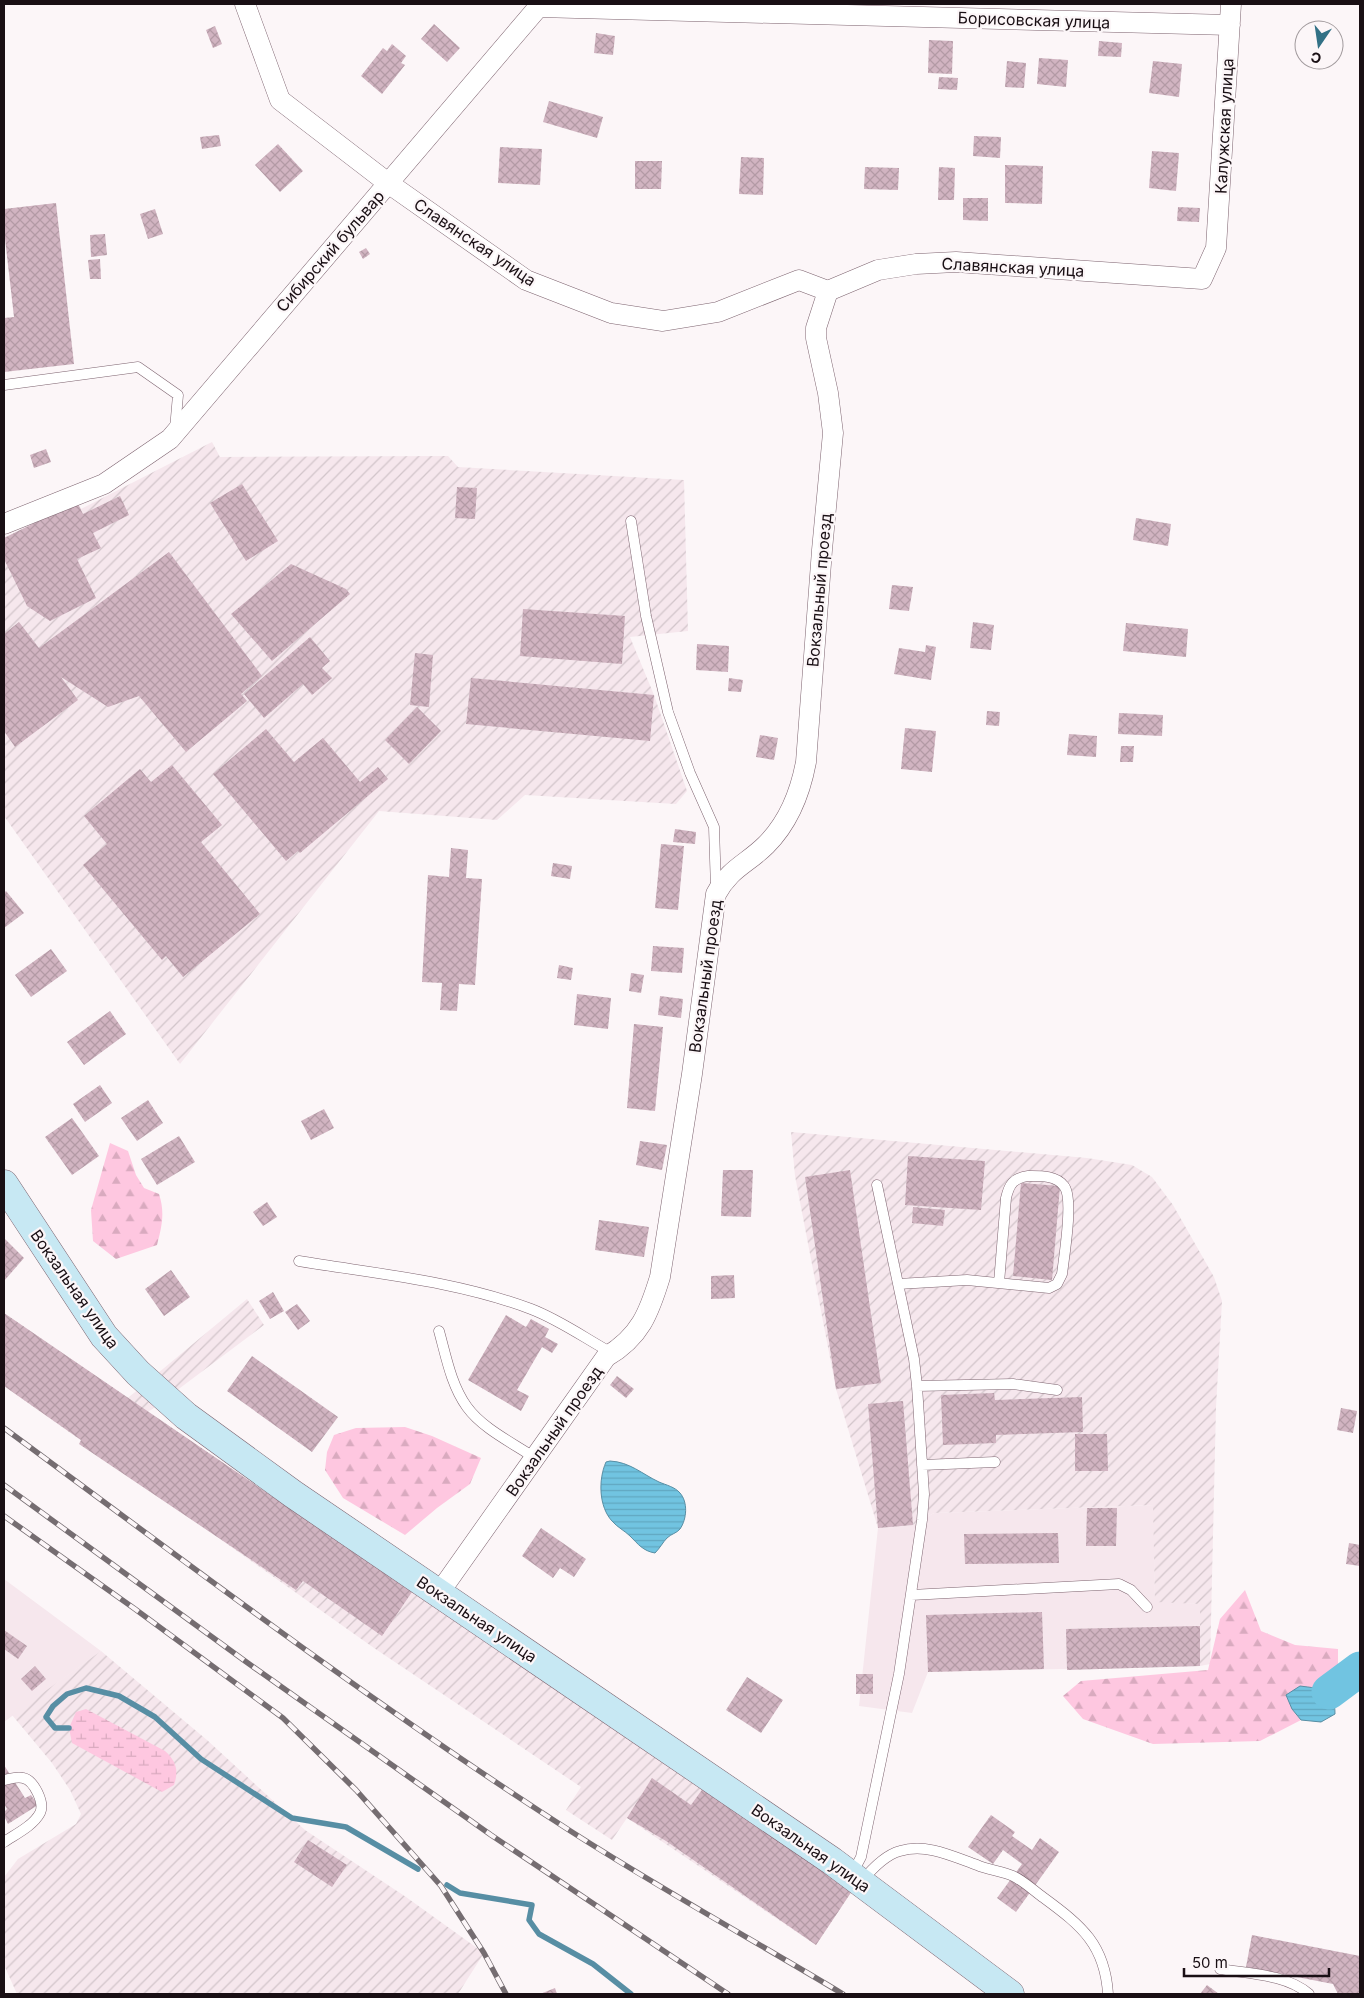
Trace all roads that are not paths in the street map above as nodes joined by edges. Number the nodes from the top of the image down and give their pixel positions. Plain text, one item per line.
1 (245, 4) edge
2 (1231, 4) edge
3 (540, 5) edge
4 (1230, 25) junction
5 (388, 183) junction
6 (1216, 248) joint
7 (828, 291) junction
8 (4, 385) edge
9 (175, 432) junction
10 (631, 520) dead end
11 (4, 524) edge
12 (716, 894) junction
13 (4, 1184) edge
14 (877, 1185) dead end
15 (300, 1261) dead end
16 (898, 1284) junction
17 (999, 1284) junction
18 (439, 1331) dead end
19 (612, 1353) junction
20 (918, 1386) junction
21 (1057, 1390) dead end
22 (535, 1458) junction
23 (995, 1462) dead end
24 (922, 1465) junction
25 (439, 1594) junction
26 (911, 1595) junction
27 (1147, 1607) dead end
28 (4, 1780) edge
29 (4, 1842) edge
30 (856, 1879) junction
31 (1220, 1970) dead end
32 (1010, 1994) edge
33 (1108, 1994) edge
34 (1309, 1994) edge

1 - 5 street, Славянская улица
2 - 4 street, Калужская улица
3 - 4 street, Борисовская улица
3 - 5 street, Сибирский бульвар
4 - 6 street, Калужская улица
5 - 7 street, Славянская улица
5 - 9 street, Сибирский бульвар
6 - 7 street, Славянская улица
7 - 12 street, Вокзальный проезд
8 - 9 lane
9 - 11 street, Сибирский бульвар
10 - 12 lane
12 - 19 street, Вокзальный проезд
13 - 25 main road, Вокзальная улица
14 - 16 lane
15 - 19 lane
16 - 17 lane
16 - 20 lane
17 - 17 lane
18 - 22 lane
19 - 22 street, Вокзальный проезд
20 - 21 lane
20 - 24 lane
22 - 25 street, Вокзальный проезд
23 - 24 lane
24 - 26 lane
25 - 30 main road, Вокзальная улица
26 - 27 lane
26 - 30 lane
28 - 29 lane
30 - 32 main road, Вокзальная улица
30 - 33 lane
31 - 34 lane

